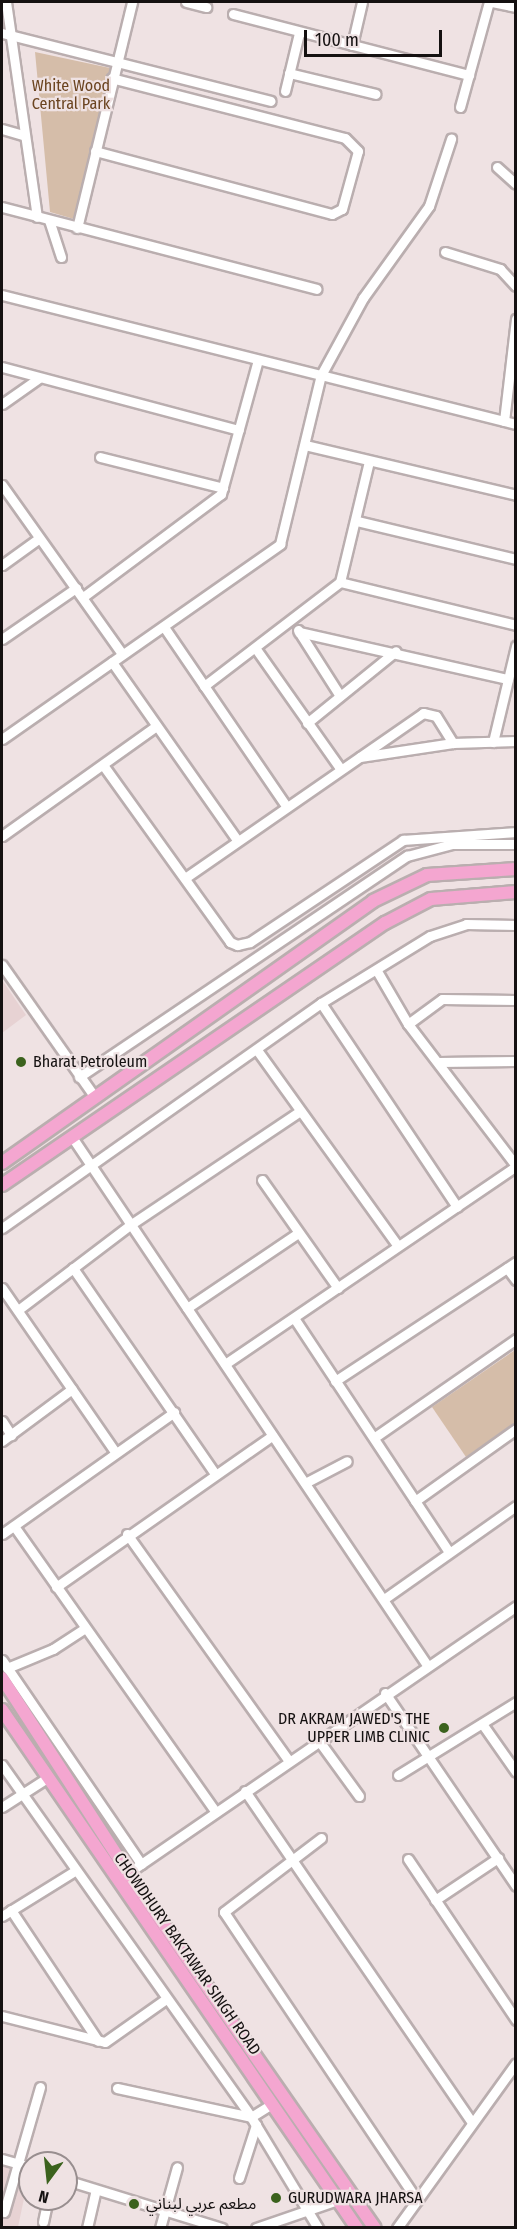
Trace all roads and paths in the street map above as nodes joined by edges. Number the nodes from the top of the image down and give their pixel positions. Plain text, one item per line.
1 (6, 2) edge
2 (132, 2) edge
3 (186, 2) edge
4 (362, 2) edge
5 (490, 2) edge
6 (206, 7) dead end
7 (516, 7) edge
8 (233, 14) dead end
9 (299, 33) junction
10 (6, 34) edge
11 (352, 45) junction
12 (2, 47) edge
13 (12, 49) junction
14 (117, 60) junction
15 (290, 73) junction
16 (469, 75) junction
17 (112, 78) junction
18 (205, 83) junction
19 (285, 91) dead end
20 (376, 94) dead end
21 (201, 100) junction
22 (271, 101) dead end
23 (460, 107) dead end
24 (2, 129) edge
25 (23, 135) junction
26 (451, 139) dead end
27 (94, 151) junction
28 (497, 167) dead end
29 (516, 184) edge
30 (2, 207) edge
31 (37, 217) junction
32 (49, 220) junction
33 (77, 228) junction
34 (445, 252) dead end
35 (61, 257) dead end
36 (516, 286) edge
37 (317, 289) dead end
38 (2, 296) edge
39 (516, 319) edge
40 (258, 360) junction
41 (2, 367) edge
42 (513, 370) edge
43 (321, 375) junction
44 (39, 378) junction
45 (2, 404) edge
46 (504, 421) junction
47 (516, 424) edge
48 (239, 430) junction
49 (305, 445) junction
50 (100, 457) dead end
51 (369, 461) junction
52 (2, 485) edge
53 (223, 488) junction
54 (516, 495) edge
55 (357, 521) junction
56 (38, 539) junction
57 (516, 559) edge
58 (2, 565) edge
59 (340, 582) junction
60 (76, 588) junction
61 (82, 597) junction
62 (291, 621) junction
63 (516, 625) edge
64 (164, 627) junction
65 (299, 632) junction
66 (2, 639) edge
67 (516, 646) edge
68 (256, 649) junction
69 (396, 651) junction
70 (122, 654) junction
71 (112, 662) junction
72 (508, 679) junction
73 (204, 686) junction
74 (340, 696) junction
75 (307, 723) junction
76 (156, 726) junction
77 (2, 739) edge
78 (516, 741) edge
79 (494, 742) junction
80 (453, 743) junction
81 (357, 757) junction
82 (103, 765) junction
83 (340, 768) junction
84 (286, 806) junction
85 (516, 832) edge
86 (2, 836) edge
87 (237, 840) junction
88 (516, 844) edge
89 (516, 869) edge
90 (185, 878) junction
91 (516, 892) edge
92 (516, 925) edge
93 (2, 965) edge
94 (377, 971) junction
95 (234, 999) junction
96 (516, 1000) edge
97 (321, 1003) junction
98 (246, 1017) junction
99 (408, 1024) junction
100 (257, 1050) junction
101 (439, 1062) junction
102 (515, 1062) edge
103 (80, 1077) junction
104 (94, 1096) junction
105 (299, 1112) junction
106 (72, 1137) junction
107 (4, 1161) edge
108 (516, 1166) edge
109 (90, 1167) junction
110 (18, 1174) junction
111 (262, 1180) dead end
112 (2, 1185) edge
113 (458, 1207) junction
114 (130, 1226) junction
115 (2, 1228) edge
116 (298, 1233) junction
117 (398, 1246) junction
118 (516, 1262) edge
119 (73, 1268) junction
120 (507, 1268) junction
121 (516, 1280) edge
122 (2, 1288) edge
123 (338, 1288) junction
124 (186, 1308) junction
125 (18, 1310) junction
126 (294, 1318) junction
127 (516, 1340) edge
128 (225, 1364) junction
129 (335, 1381) junction
130 (72, 1389) junction
131 (174, 1412) junction
132 (2, 1421) edge
133 (516, 1429) edge
134 (11, 1435) junction
135 (272, 1436) junction
136 (375, 1437) junction
137 (2, 1441) edge
138 (115, 1452) junction
139 (346, 1461) dead end
140 (215, 1474) junction
141 (305, 1483) junction
142 (415, 1501) junction
143 (516, 1506) edge
144 (14, 1526) junction
145 (2, 1534) edge
146 (127, 1534) junction
147 (449, 1552) junction
148 (56, 1587) junction
149 (384, 1599) junction
150 (516, 1606) edge
151 (85, 1628) junction
152 (427, 1665) junction
153 (3, 1669) edge
154 (385, 1693) junction
155 (516, 1702) edge
156 (2, 1710) edge
157 (483, 1725) junction
158 (319, 1741) junction
159 (426, 1755) junction
160 (289, 1761) junction
161 (2, 1765) edge
162 (516, 1772) edge
163 (398, 1774) dead end
164 (47, 1778) junction
165 (245, 1791) junction
166 (21, 1794) junction
167 (359, 1796) dead end
168 (2, 1807) edge
169 (216, 1812) junction
170 (321, 1838) dead end
171 (294, 1857) junction
172 (498, 1858) junction
173 (408, 1859) dead end
174 (141, 1864) junction
175 (73, 1872) junction
176 (128, 1873) junction
177 (115, 1882) junction
178 (516, 1886) edge
179 (435, 1900) junction
180 (11, 1910) junction
181 (2, 1916) edge
182 (166, 1999) junction
183 (2, 2016) edge
184 (516, 2020) edge
185 (98, 2042) junction
186 (516, 2063) edge
187 (40, 2087) dead end
188 (117, 2088) dead end
189 (272, 2104) junction
190 (253, 2121) junction
191 (472, 2123) junction
192 (21, 2151) edge
193 (2, 2159) edge
194 (18, 2163) joint
195 (177, 2166) dead end
196 (239, 2178) dead end
197 (78, 2185) edge
198 (95, 2192) junction
199 (338, 2200) junction
200 (417, 2200) junction
201 (305, 2210) junction
202 (45, 2211) edge
203 (4, 2212) dead end
204 (165, 2212) junction
205 (43, 2222) dead end
206 (87, 2228) edge
207 (160, 2228) edge
208 (222, 2228) edge
209 (256, 2228) edge
210 (318, 2228) edge
211 (357, 2228) edge
212 (375, 2228) edge
213 (396, 2228) edge

1 - 10 street
2 - 14 street
3 - 6 street
4 - 11 street
5 - 7 street
5 - 16 street
8 - 9 street
9 - 11 street
9 - 15 street
10 - 13 street
10 - 14 street
11 - 16 street
12 - 13 street
13 - 25 street
14 - 17 street
14 - 18 street
15 - 19 street
15 - 20 street
16 - 23 street
17 - 21 street
17 - 27 street
18 - 21 street
18 - 22 street
21 - 27 street
24 - 25 street
25 - 31 street
26 - 43 street
27 - 33 street
28 - 29 street
30 - 31 street
31 - 32 street
32 - 33 street
32 - 35 street
33 - 37 street
34 - 36 street
38 - 40 street
39 - 42 street
40 - 43 street
40 - 48 street
41 - 44 street
42 - 46 street
43 - 46 street
43 - 49 street
44 - 45 street
44 - 48 street
46 - 47 street
48 - 53 street
49 - 51 street
49 - 64 street
50 - 53 street
51 - 54 street
51 - 55 street
52 - 56 street
53 - 61 street
55 - 57 street
55 - 59 street
56 - 58 street
56 - 60 street
59 - 62 street
59 - 63 street
60 - 61 street
60 - 66 street
61 - 70 street
62 - 65 street
62 - 68 street
64 - 70 street
64 - 73 street
65 - 69 street
65 - 74 street
67 - 72 street
68 - 73 street
68 - 75 street
69 - 72 street
69 - 74 street
70 - 71 street
71 - 76 street
71 - 77 street
72 - 79 street
73 - 84 street
74 - 75 street
75 - 83 street
76 - 82 street
76 - 87 street
78 - 79 street
79 - 80 street
80 - 81 street
80 - 81 street
81 - 83 street
82 - 86 street
82 - 90 street
83 - 84 street
84 - 87 street
85 - 90 street
87 - 90 street
88 - 103 street
89 - 95 main road
91 - 98 main road
92 - 94 street
93 - 103 street
94 - 97 street
94 - 99 street
95 - 98 main road
95 - 104 main road
96 - 99 street
97 - 100 street
97 - 113 street
98 - 106 main road
99 - 101 street
100 - 105 street
100 - 109 street
101 - 102 street
101 - 108 street
103 - 104 street
104 - 107 main road
105 - 114 street
105 - 117 street
106 - 109 street
106 - 110 main road
107 - 110 main road
108 - 113 street
109 - 114 street
109 - 115 street
110 - 112 main road
111 - 116 street
113 - 117 street
114 - 119 street
114 - 124 street
116 - 123 street
116 - 124 street
117 - 123 street
118 - 120 street
119 - 125 street
119 - 131 street
120 - 121 street
120 - 129 street
122 - 125 street
123 - 126 street
124 - 128 street
125 - 130 street
126 - 128 street
126 - 129 street
127 - 136 street
128 - 135 street
129 - 136 street
130 - 134 street
130 - 138 street
131 - 138 street
131 - 140 street
132 - 134 street
133 - 142 street
134 - 137 street
135 - 140 street
135 - 141 street
136 - 142 street
138 - 144 street
139 - 141 street
140 - 146 street
141 - 149 street
142 - 147 street
143 - 147 street
144 - 145 street
144 - 148 street
146 - 148 street
146 - 160 street
147 - 149 street
148 - 151 street
149 - 152 street
150 - 152 street
151 - 153 street
151 - 169 street
152 - 154 street
153 - 174 street
153 - 176 main road, CHOWDHURY BAKTAWAR SINGH ROAD
154 - 158 street
154 - 159 street
155 - 157 street
156 - 164 main road, CHOWDHURY BAKTAWAR SINGH ROAD
157 - 159 street
157 - 162 street
158 - 160 street
158 - 167 street
159 - 163 street
159 - 172 street
160 - 165 street
161 - 166 street
164 - 166 street
164 - 177 main road, CHOWDHURY BAKTAWAR SINGH ROAD
165 - 169 street
165 - 171 street
166 - 168 street
166 - 175 street
169 - 174 street
170 - 171 street
171 - 191 street
171 - 200 street
172 - 178 street
172 - 179 street
173 - 179 street
174 - 176 street
175 - 180 street
175 - 182 street
176 - 177 street
176 - 212 main road, CHOWDHURY BAKTAWAR SINGH ROAD
177 - 189 main road, CHOWDHURY BAKTAWAR SINGH ROAD
179 - 184 street
180 - 181 street
180 - 185 street
182 - 185 street
182 - 190 street
183 - 185 street
186 - 191 street
187 - 192 street
188 - 190 street
189 - 190 street
189 - 199 main road, CHOWDHURY BAKTAWAR SINGH ROAD
190 - 196 street
190 - 201 street
191 - 200 street
193 - 194 street
194 - 203 street
195 - 204 street
197 - 198 street
198 - 204 street
198 - 206 street
199 - 201 street
199 - 211 main road, CHOWDHURY BAKTAWAR SINGH ROAD
200 - 213 street
201 - 209 street
201 - 210 street
202 - 205 street
204 - 207 street
204 - 208 street

